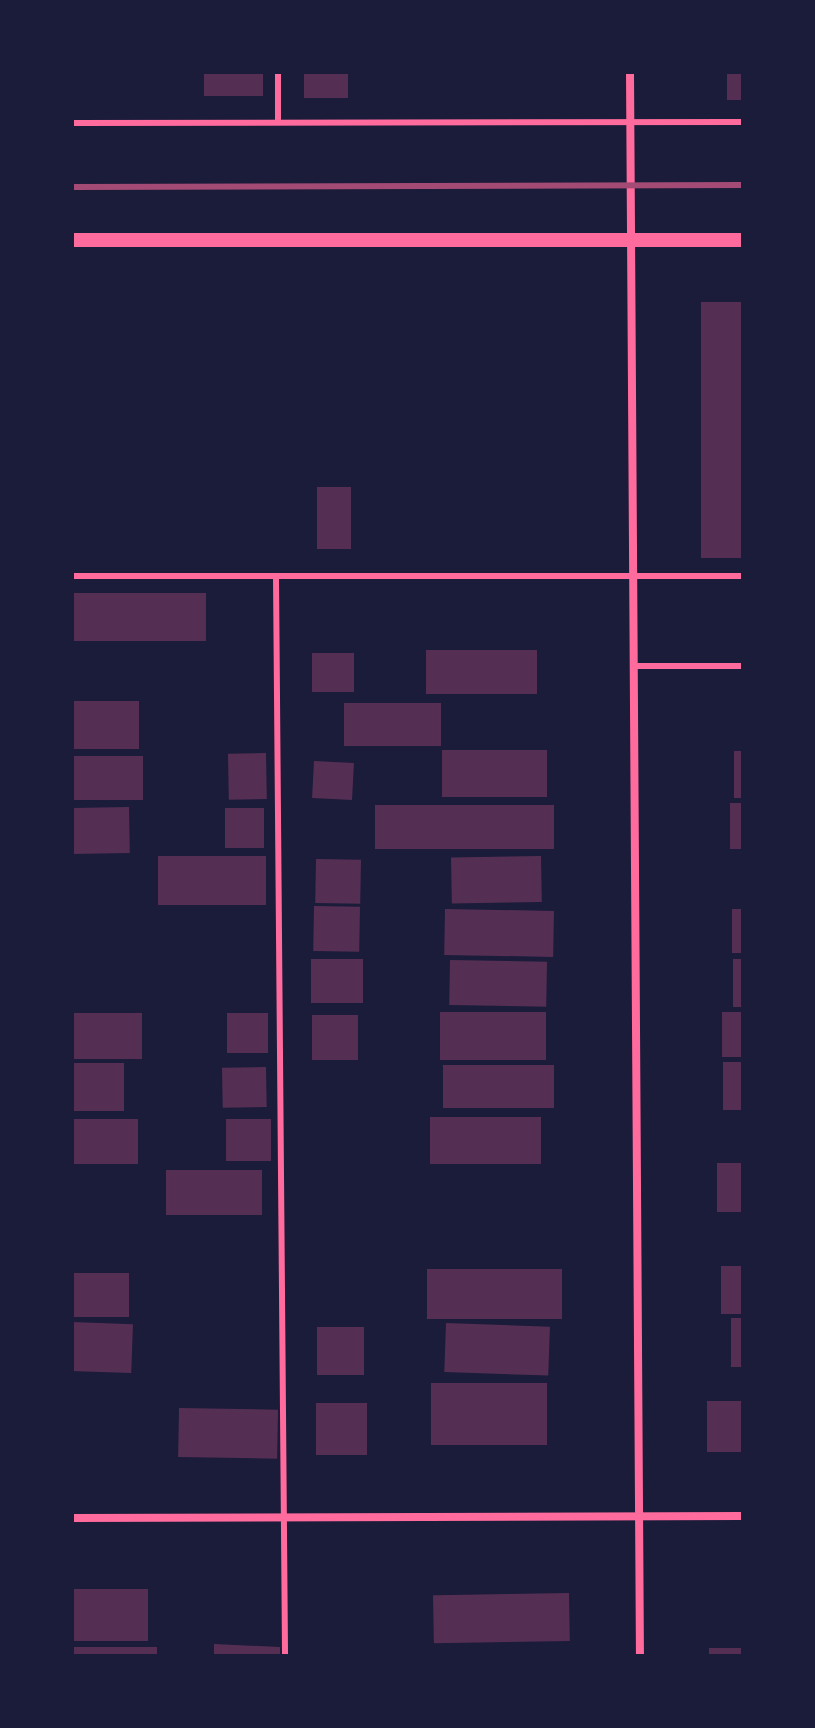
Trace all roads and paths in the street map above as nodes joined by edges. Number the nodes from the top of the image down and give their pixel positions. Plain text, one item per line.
1 (278, 72) edge
2 (630, 72) edge
3 (278, 122) junction
4 (631, 122) junction
5 (743, 122) edge
6 (72, 123) edge
7 (72, 240) edge
8 (632, 240) junction
9 (743, 240) edge
10 (72, 576) edge
11 (634, 576) junction
12 (743, 576) edge
13 (276, 577) junction
14 (634, 666) junction
15 (743, 666) edge
16 (639, 1516) junction
17 (743, 1516) edge
18 (284, 1517) junction
19 (72, 1518) edge
20 (285, 1656) edge
21 (640, 1656) edge

1 - 3 lane
2 - 4 street
3 - 4 lane
3 - 6 lane
4 - 5 lane
4 - 8 street
7 - 8 street
8 - 9 street
8 - 11 street
10 - 13 lane
11 - 12 lane
11 - 13 lane
11 - 14 street
13 - 18 lane
14 - 15 lane
14 - 16 street
16 - 17 street
16 - 18 street
16 - 21 street
18 - 19 street
18 - 20 lane

